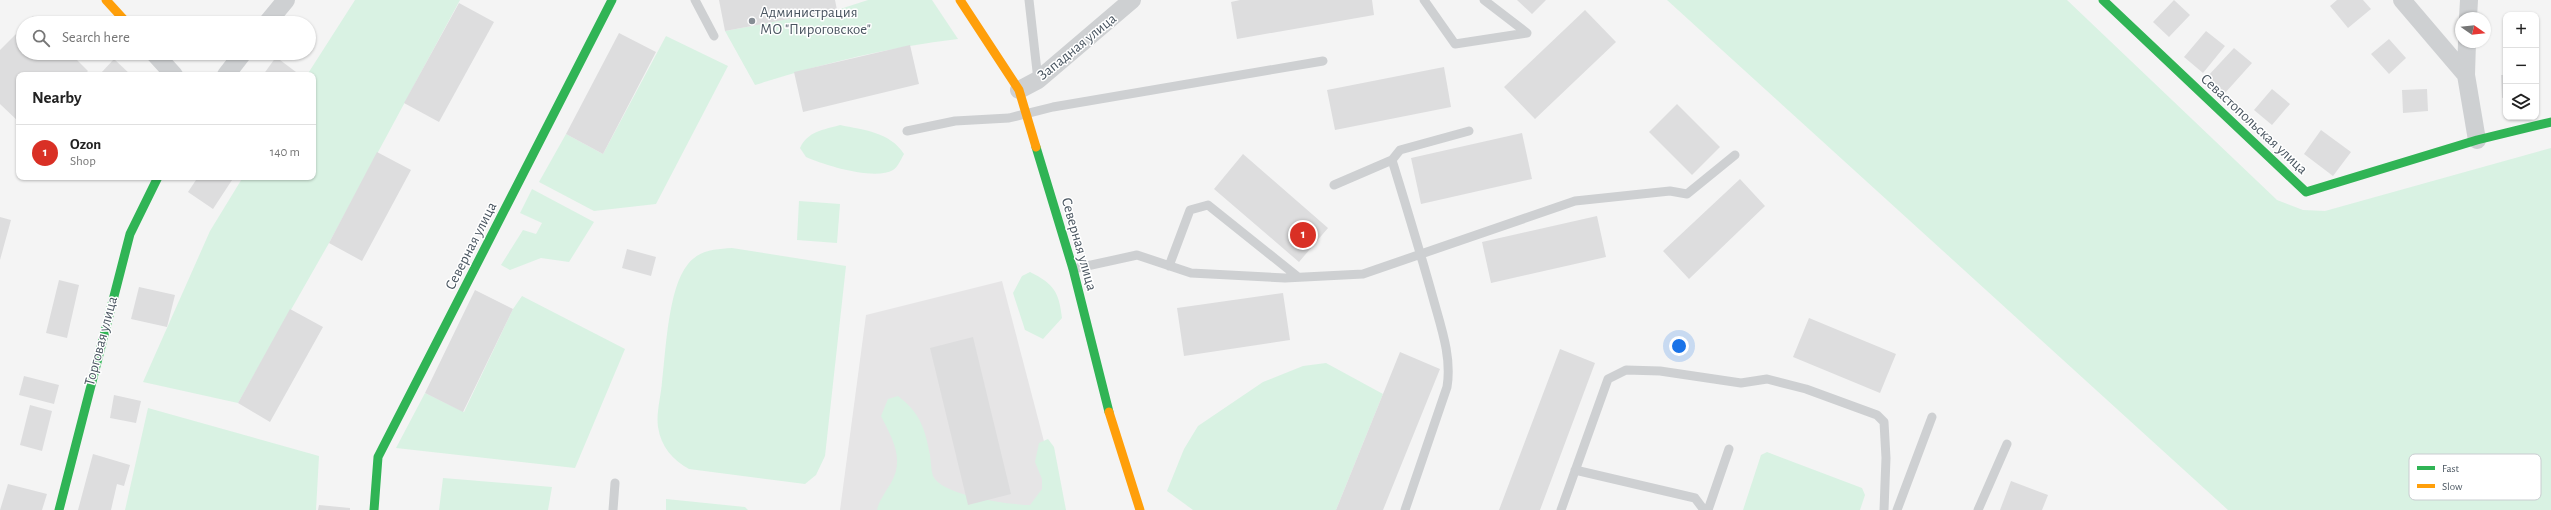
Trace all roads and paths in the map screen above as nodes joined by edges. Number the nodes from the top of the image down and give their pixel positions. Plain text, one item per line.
1 (106, 0) edge
2 (286, 0) edge
3 (612, 0) edge
4 (695, 0) edge
5 (960, 0) edge
6 (1029, 0) edge
7 (1132, 0) edge
8 (1424, 0) edge
9 (1484, 0) edge
10 (2103, 0) edge
11 (2402, 0) edge
12 (2469, 0) edge
13 (2468, 12) edge
14 (121, 16) edge
15 (273, 16) edge
16 (714, 36) dead end
17 (2467, 48) edge
18 (160, 60) edge
19 (238, 60) edge
20 (1323, 61) dead end
21 (171, 72) edge
22 (228, 72) edge
23 (2466, 75) junction
24 (1038, 80) junction
25 (1020, 90) junction
26 (1026, 113) junction
27 (2551, 122) edge
28 (1468, 131) dead end
29 (907, 132) dead end
30 (2477, 140) junction
31 (1735, 155) dead end
32 (1392, 160) junction
33 (157, 180) edge
34 (1334, 185) dead end
35 (1421, 255) junction
36 (1169, 266) junction
37 (1073, 269) junction
38 (1298, 277) junction
39 (1932, 416) dead end
40 (2007, 444) dead end
41 (1729, 449) dead end
42 (1575, 470) junction
43 (615, 483) dead end
44 (59, 510) edge
45 (374, 510) edge
46 (613, 510) edge
47 (1140, 510) edge
48 (1405, 510) edge
49 (1561, 510) edge
50 (1704, 510) edge
51 (1708, 510) edge
52 (1884, 510) edge
53 (1897, 510) edge
54 (1978, 510) edge

1 - 14 street
2 - 15 street
3 - 45 street, Северная улица
4 - 16 lane
5 - 25 street, Северная улица
6 - 24 lane
7 - 24 street, Западная улица
8 - 9 lane
10 - 30 street, Севастопольская улица
11 - 23 street
12 - 13 street
17 - 23 street
18 - 21 street
19 - 22 street
20 - 26 lane
23 - 30 street
24 - 25 street, Западная улица
25 - 26 street, Северная улица
26 - 29 lane
26 - 37 street, Северная улица
27 - 30 street, Севастопольская улица
28 - 32 lane
31 - 35 lane
32 - 34 lane
32 - 35 lane
33 - 44 street, Торговая улица
35 - 38 lane
35 - 48 lane
36 - 37 lane
36 - 38 lane
36 - 38 lane
37 - 47 street, Северная улица
39 - 53 lane
40 - 54 lane
41 - 51 lane
42 - 49 lane
42 - 50 lane
42 - 52 lane
43 - 46 lane

